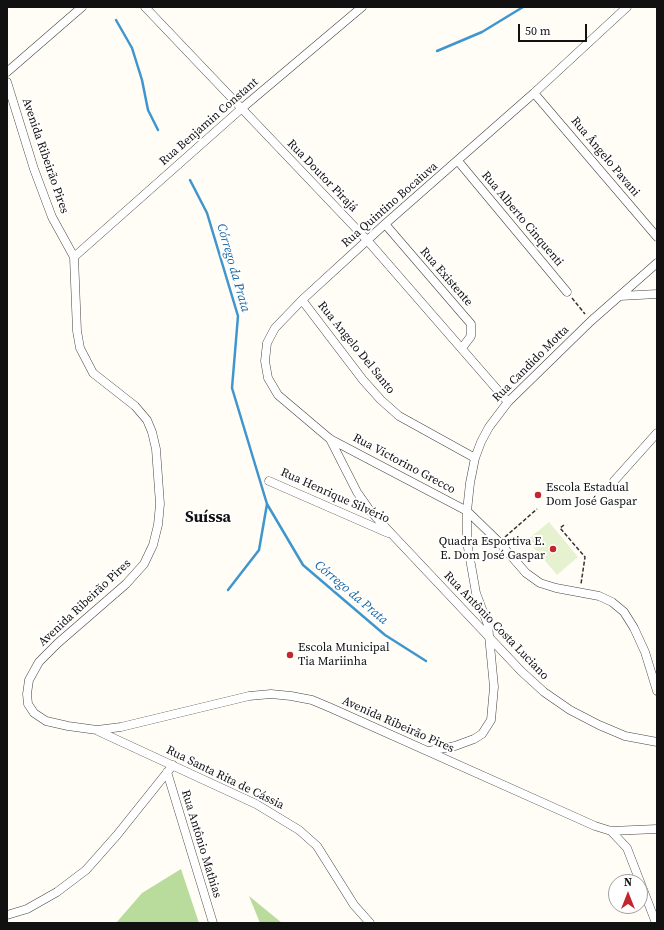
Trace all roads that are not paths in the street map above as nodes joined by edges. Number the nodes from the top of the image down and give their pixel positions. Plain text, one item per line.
1 (82, 7) edge
2 (145, 7) edge
3 (362, 7) edge
4 (627, 7) edge
5 (7, 72) edge
6 (7, 82) edge
7 (534, 93) junction
8 (241, 109) junction
9 (458, 161) junction
10 (385, 224) junction
11 (657, 237) edge
12 (367, 240) junction
13 (74, 257) junction
14 (657, 264) edge
15 (567, 292) road end
16 (657, 294) edge
17 (620, 296) junction
18 (302, 300) junction
19 (462, 348) junction
20 (508, 402) junction
21 (657, 433) edge
22 (330, 438) junction
23 (475, 458) junction
24 (269, 481) dead end
25 (614, 481) dead end
26 (467, 511) junction
27 (391, 534) junction
28 (489, 636) junction
29 (657, 692) edge
30 (97, 730) junction
31 (657, 742) edge
32 (429, 751) junction
33 (173, 765) junction
34 (167, 772) junction
35 (657, 829) edge
36 (611, 831) junction
37 (7, 915) edge
38 (213, 923) edge
39 (370, 923) edge
40 (656, 923) edge

1 - 5 street
2 - 8 street, Rua Doutor Pirajá
3 - 8 street, Rua Benjamin Constant
4 - 7 street, Rua Quintino Bocaiuva
6 - 13 street, Avenida Ribeirão Pires
7 - 9 street, Rua Quintino Bocaiuva
7 - 11 street, Rua Ângelo Pavani
8 - 12 street, Rua Doutor Pirajá
8 - 13 street, Rua Benjamin Constant
9 - 10 street, Rua Quintino Bocaiuva
9 - 15 street, Rua Alberto Cinquenti
10 - 12 street, Rua Quintino Bocaiuva
10 - 19 street, Rua Existente
12 - 18 street, Rua Quintino Bocaiuva
12 - 19 street, Rua Doutor Pirajá
13 - 30 street, Avenida Ribeirão Pires
14 - 17 street, Rua Candido Motta
16 - 17 street
17 - 20 street, Rua Candido Motta
18 - 22 street, Rua Quintino Bocaiuva
18 - 23 street, Rua Angelo Del Santo
19 - 20 street, Rua Doutor Pirajá
20 - 23 street, Rua Candido Motta
21 - 25 street
22 - 26 street, Rua Victorino Grecco
22 - 27 street, Rua Antônio Costa Luciano
23 - 26 street, Rua Candido Motta
24 - 27 street, Rua Henrique Silvério
26 - 28 street, Rua Candido Motta
26 - 29 street, Rua Victorino Grecco
27 - 28 street, Rua Antônio Costa Luciano
28 - 31 street, Rua Antônio Costa Luciano
28 - 32 street, Rua Candido Motta
30 - 32 street, Avenida Ribeirão Pires
30 - 33 street, Rua Santa Rita de Cássia
32 - 36 street, Avenida Ribeirão Pires
33 - 34 street
33 - 39 street, Rua Santa Rita de Cássia
34 - 37 street
34 - 38 street, Rua Antônio Mathias
35 - 36 street
36 - 40 street

